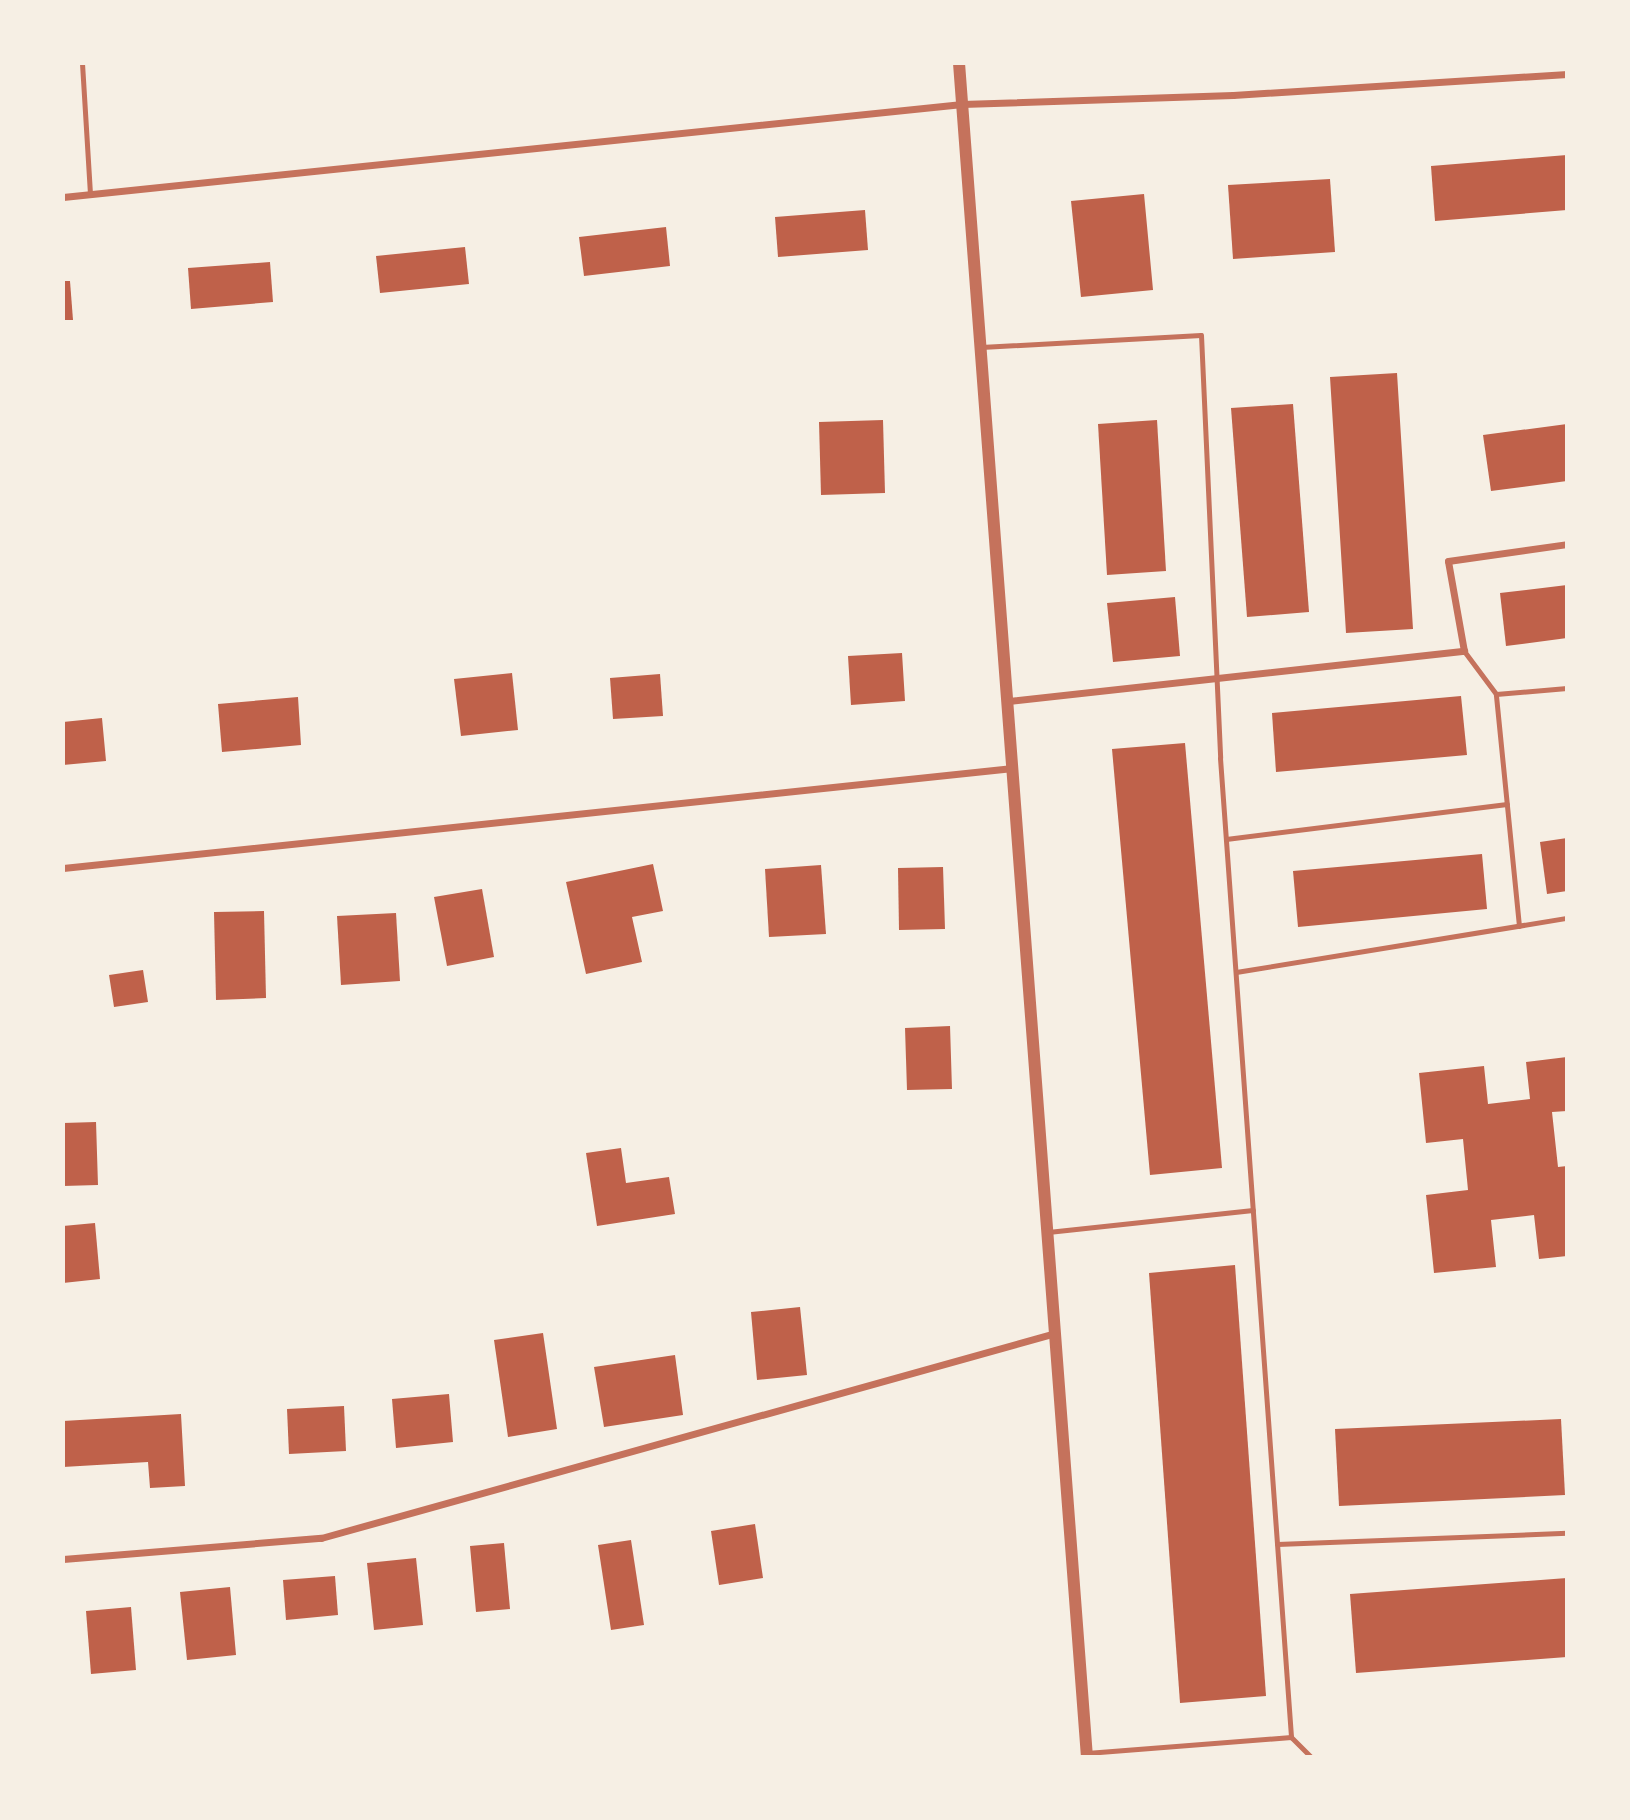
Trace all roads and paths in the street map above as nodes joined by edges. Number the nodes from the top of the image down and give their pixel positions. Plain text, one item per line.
1 (82, 63) edge
2 (959, 63) edge
3 (1567, 74) edge
4 (962, 104) junction
5 (90, 194) junction
6 (63, 197) edge
7 (981, 347) junction
8 (1567, 544) edge
9 (1464, 651) junction
10 (1217, 681) junction
11 (1567, 688) edge
12 (1496, 694) junction
13 (1009, 701) junction
14 (1014, 768) junction
15 (1507, 804) junction
16 (1226, 839) junction
17 (63, 868) edge
18 (1567, 918) edge
19 (1519, 926) junction
20 (1236, 972) junction
21 (1253, 1210) junction
22 (1048, 1232) junction
23 (1055, 1333) junction
24 (1567, 1533) edge
25 (1278, 1544) junction
26 (63, 1559) edge
27 (1291, 1737) junction
28 (1087, 1755) edge
29 (1311, 1757) edge

1 - 5 lane
2 - 4 street
3 - 4 street
4 - 5 street
4 - 7 street
5 - 6 street
7 - 10 lane
7 - 13 street
8 - 9 street
9 - 10 street
9 - 12 lane
10 - 13 street
10 - 16 lane
11 - 12 lane
12 - 15 lane
13 - 14 street
14 - 17 street
14 - 22 street
15 - 16 lane
15 - 19 lane
16 - 20 lane
18 - 19 lane
19 - 20 lane
20 - 21 lane
21 - 22 lane
21 - 25 lane
22 - 23 street
23 - 26 street
23 - 28 street
24 - 25 lane
25 - 27 lane
27 - 28 lane
27 - 29 lane

